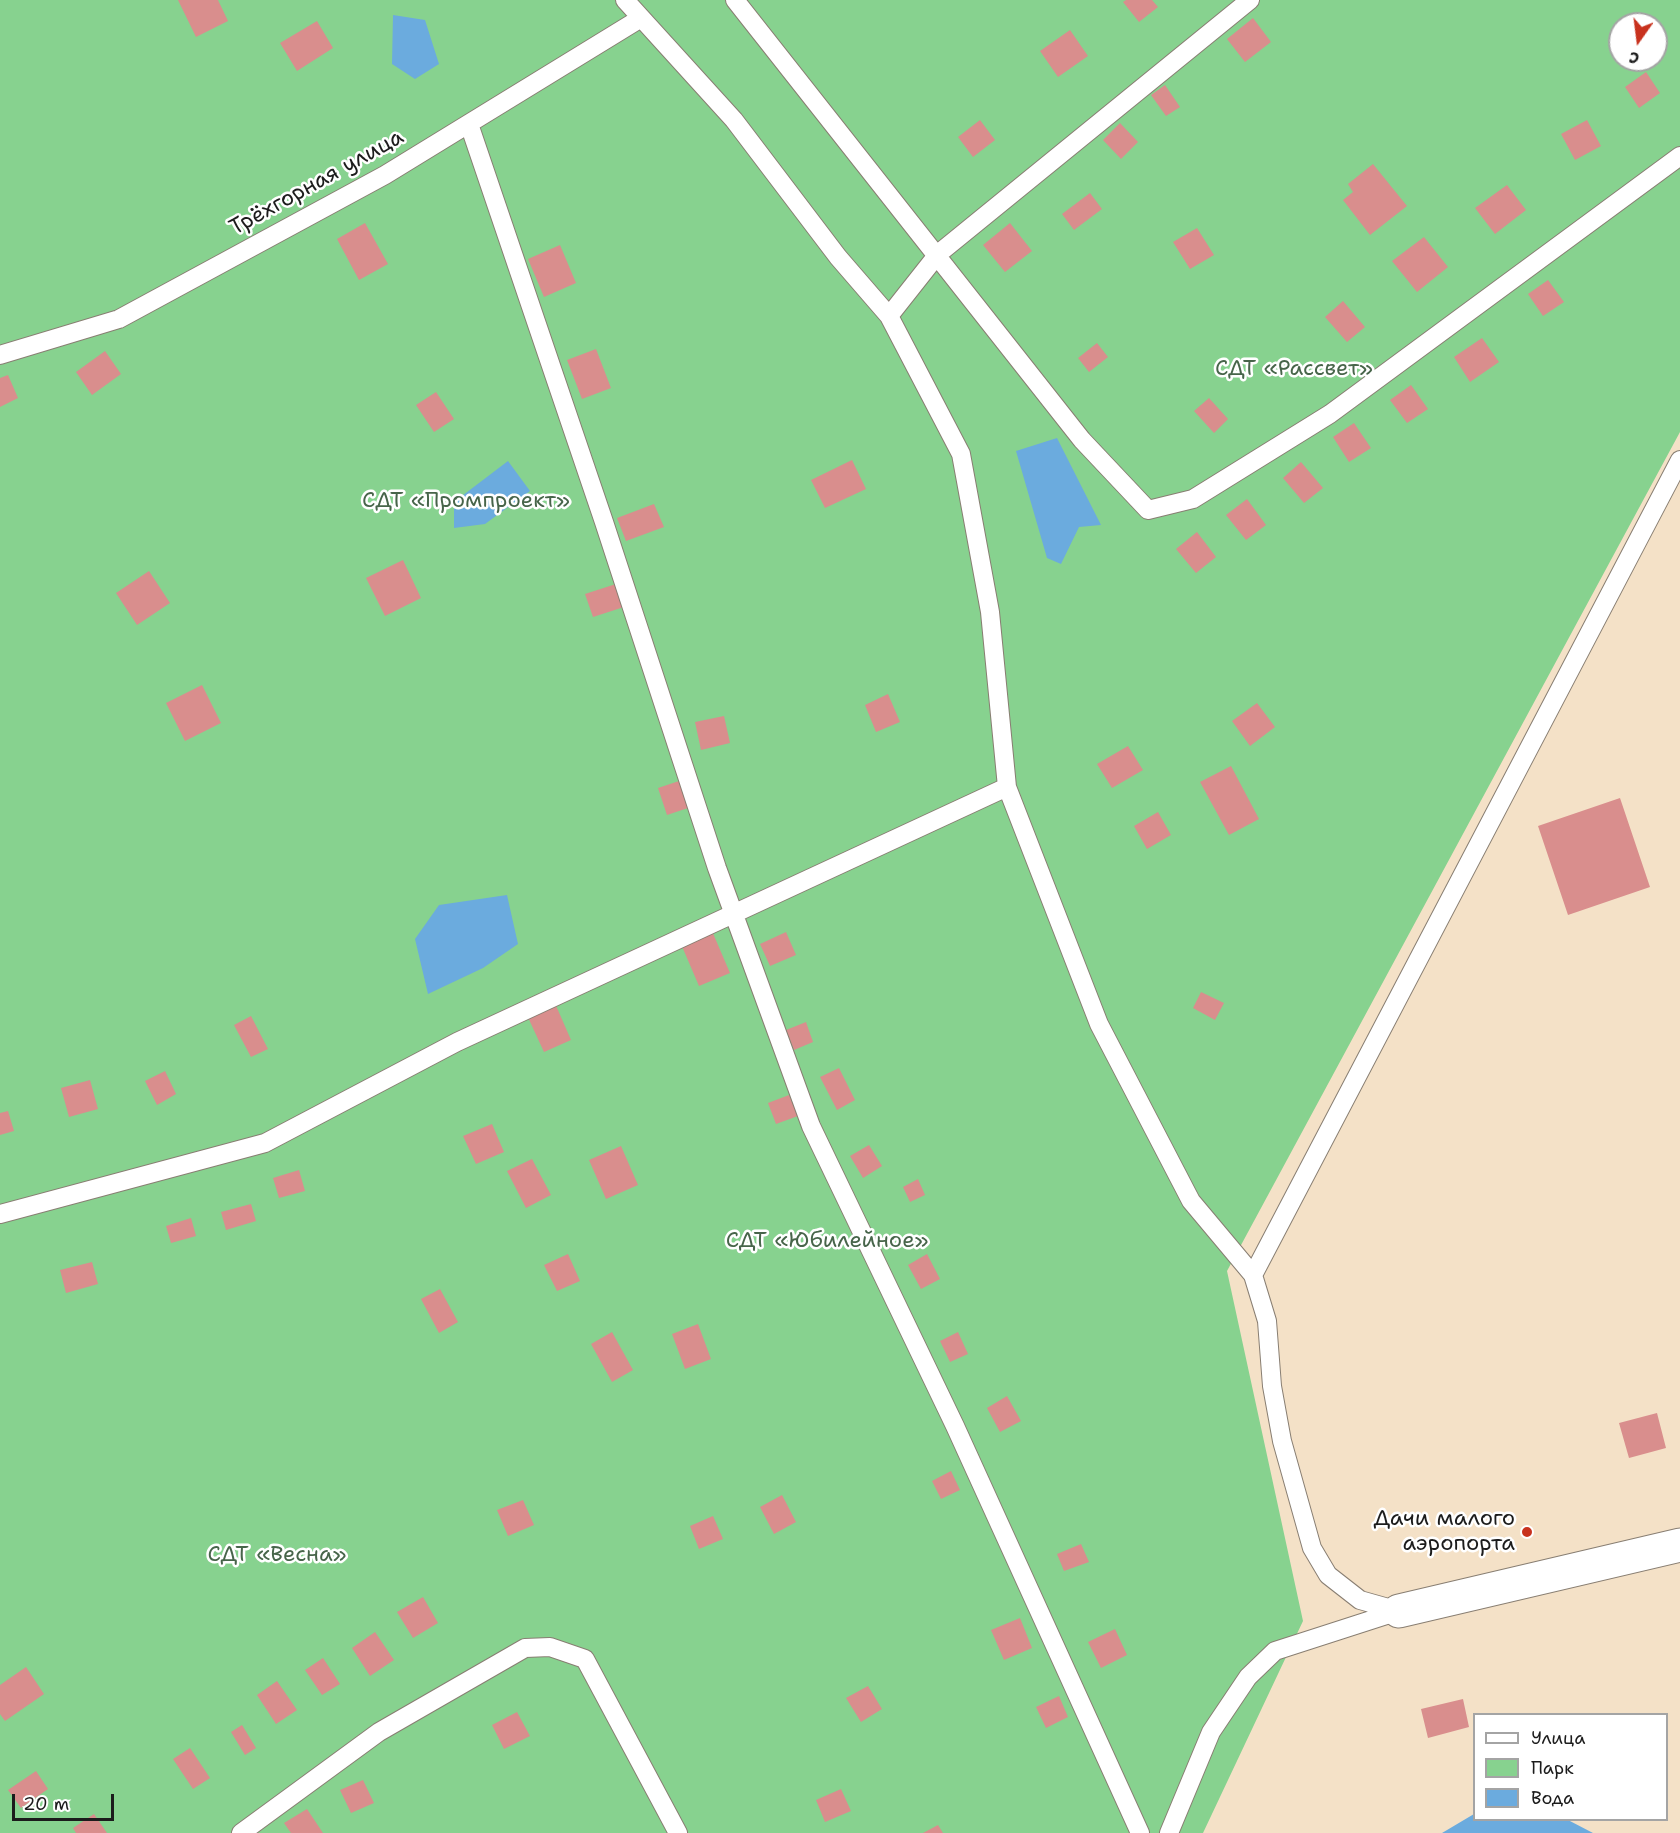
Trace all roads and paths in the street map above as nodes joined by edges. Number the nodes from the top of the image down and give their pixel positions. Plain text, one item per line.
1 (625, 0) edge
2 (735, 0) edge
3 (1250, 0) edge
4 (641, 18) junction
5 (469, 123) junction
6 (1680, 156) edge
7 (938, 254) junction
8 (889, 316) junction
9 (0, 355) edge
10 (1680, 460) edge
11 (1007, 787) junction
12 (734, 915) junction
13 (0, 1214) edge
14 (1253, 1275) junction
15 (1680, 1545) edge
16 (1399, 1611) junction
17 (241, 1833) edge
18 (678, 1833) edge
19 (1140, 1833) edge
20 (1169, 1833) edge

1 - 4 lane
2 - 7 lane
3 - 7 lane
4 - 5 lane, Трёхгорная улица
4 - 8 lane
5 - 9 lane, Трёхгорная улица
5 - 12 lane
6 - 7 lane
7 - 8 lane
8 - 11 lane
10 - 14 lane
11 - 12 lane
11 - 14 lane
12 - 13 lane
12 - 19 lane
14 - 16 lane
15 - 16 street
16 - 20 lane
17 - 18 lane

